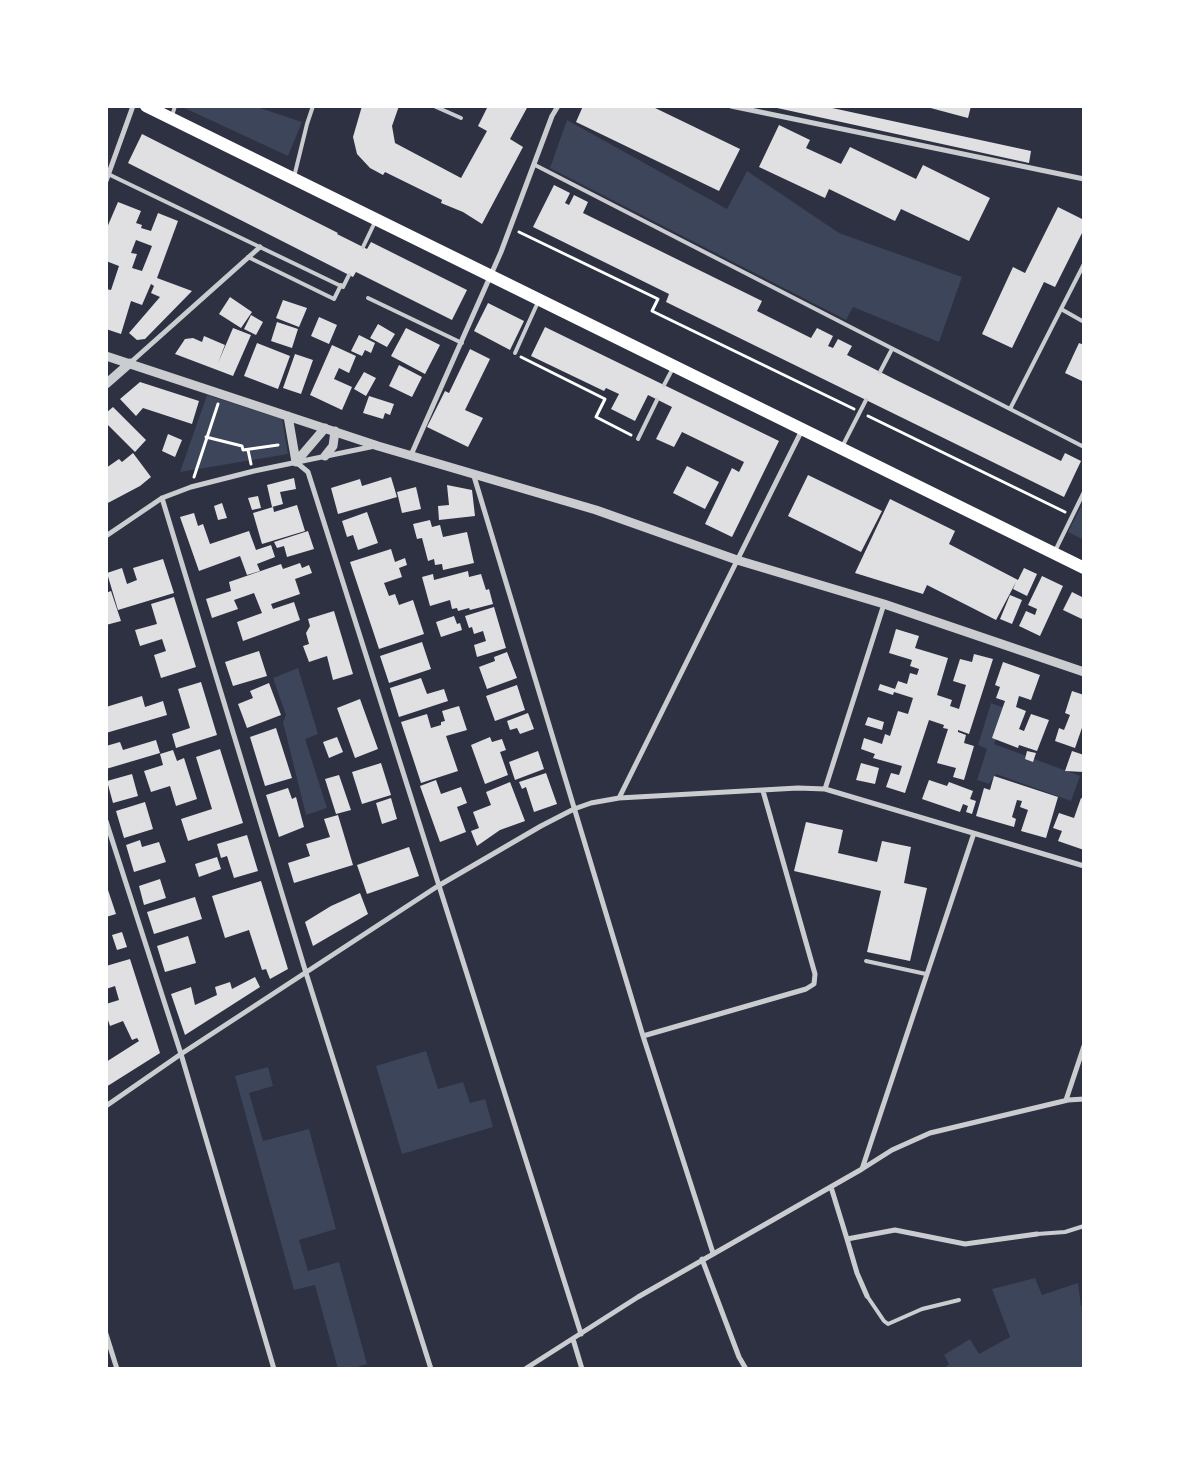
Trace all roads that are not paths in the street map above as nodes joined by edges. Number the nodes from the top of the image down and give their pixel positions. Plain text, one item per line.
1 (133, 106) edge
2 (146, 106) edge
3 (313, 106) edge
4 (434, 106) edge
5 (558, 106) edge
6 (731, 106) edge
7 (747, 108) edge
8 (173, 112) edge
9 (461, 118) dead end
10 (535, 165) junction
11 (107, 174) edge
12 (294, 179) junction
13 (1084, 179) edge
14 (106, 181) edge
15 (376, 220) junction
16 (260, 247) junction
17 (363, 247) dead end
18 (248, 257) junction
19 (1084, 264) edge
20 (349, 275) dead end
21 (491, 276) junction
22 (341, 285) junction
23 (368, 298) dead end
24 (539, 300) junction
25 (1060, 309) junction
26 (1084, 322) edge
27 (462, 343) junction
28 (892, 349) junction
29 (515, 353) road end
30 (106, 356) edge
31 (130, 363) junction
32 (674, 366) junction
33 (880, 372) dead end
34 (106, 384) edge
35 (664, 385) dead end
36 (657, 400) dead end
37 (866, 400) dead end
38 (1010, 409) junction
39 (288, 416) junction
40 (325, 428) junction
41 (802, 429) junction
42 (335, 431) junction
43 (638, 439) road end
44 (378, 446) junction
45 (1084, 447) edge
46 (841, 448) junction
47 (411, 455) junction
48 (325, 456) junction
49 (296, 462) junction
50 (473, 473) junction
51 (1084, 492) edge
52 (162, 498) junction
53 (106, 536) edge
54 (1054, 553) junction
55 (737, 560) junction
56 (1084, 568) edge
57 (884, 604) junction
58 (1084, 672) edge
59 (825, 789) junction
60 (763, 791) junction
61 (619, 798) junction
62 (574, 809) junction
63 (106, 821) edge
64 (974, 832) junction
65 (1084, 866) edge
66 (438, 886) junction
67 (866, 961) dead end
68 (306, 973) junction
69 (926, 974) junction
70 (643, 1036) junction
71 (1084, 1046) edge
72 (181, 1054) junction
73 (1084, 1099) edge
74 (1066, 1100) junction
75 (106, 1106) edge
76 (862, 1169) junction
77 (832, 1186) junction
78 (1084, 1226) edge
79 (1037, 1234) joint
80 (847, 1239) junction
81 (712, 1253) junction
82 (702, 1259) junction
83 (867, 1296) joint
84 (959, 1300) dead end
85 (106, 1334) edge
86 (581, 1334) junction
87 (573, 1339) junction
88 (117, 1369) edge
89 (274, 1369) edge
90 (431, 1369) edge
91 (525, 1369) edge
92 (582, 1369) edge
93 (746, 1369) edge

1 - 11 street
2 - 8 main road
3 - 12 lane
4 - 9 lane
5 - 10 street
6 - 7 street
7 - 13 street
8 - 12 main road
10 - 21 street
10 - 28 lane
11 - 14 street
11 - 16 lane
12 - 15 main road
15 - 17 lane
15 - 21 main road
16 - 18 street
16 - 22 lane
18 - 22 lane
18 - 31 street
19 - 25 lane
20 - 22 lane
21 - 24 main road
21 - 27 street
23 - 27 lane
24 - 29 lane
24 - 32 main road
25 - 26 lane
25 - 38 lane
27 - 47 street
28 - 33 lane
28 - 38 lane
30 - 31 street
31 - 34 street
31 - 39 street
32 - 35 lane
32 - 41 main road
36 - 43 lane
37 - 46 lane
38 - 45 lane
39 - 40 street
39 - 49 street
40 - 42 street
40 - 49 street
41 - 46 main road
41 - 55 street
42 - 44 street
42 - 48 street
44 - 47 street
44 - 48 street
46 - 54 main road
47 - 50 street
48 - 49 street
49 - 52 street
49 - 66 street
50 - 55 street
50 - 62 street
51 - 54 lane
52 - 53 street
52 - 68 street
54 - 56 main road
55 - 57 street
55 - 61 street
57 - 58 street
57 - 59 street
59 - 60 street
59 - 64 street
60 - 61 street
60 - 70 street
61 - 62 street
62 - 66 street
62 - 70 street
63 - 72 street
64 - 65 street
64 - 69 street
66 - 68 street
66 - 86 street
67 - 69 lane
68 - 72 street
68 - 90 street
69 - 76 street
70 - 81 street
71 - 74 street
72 - 75 street
72 - 89 street
73 - 74 street
74 - 76 street
76 - 77 street
77 - 80 street
77 - 81 street
78 - 79 lane
79 - 80 street
80 - 83 street
81 - 82 street
82 - 86 street
82 - 93 street
83 - 84 lane
85 - 88 street
86 - 87 street
87 - 91 street
87 - 92 street

